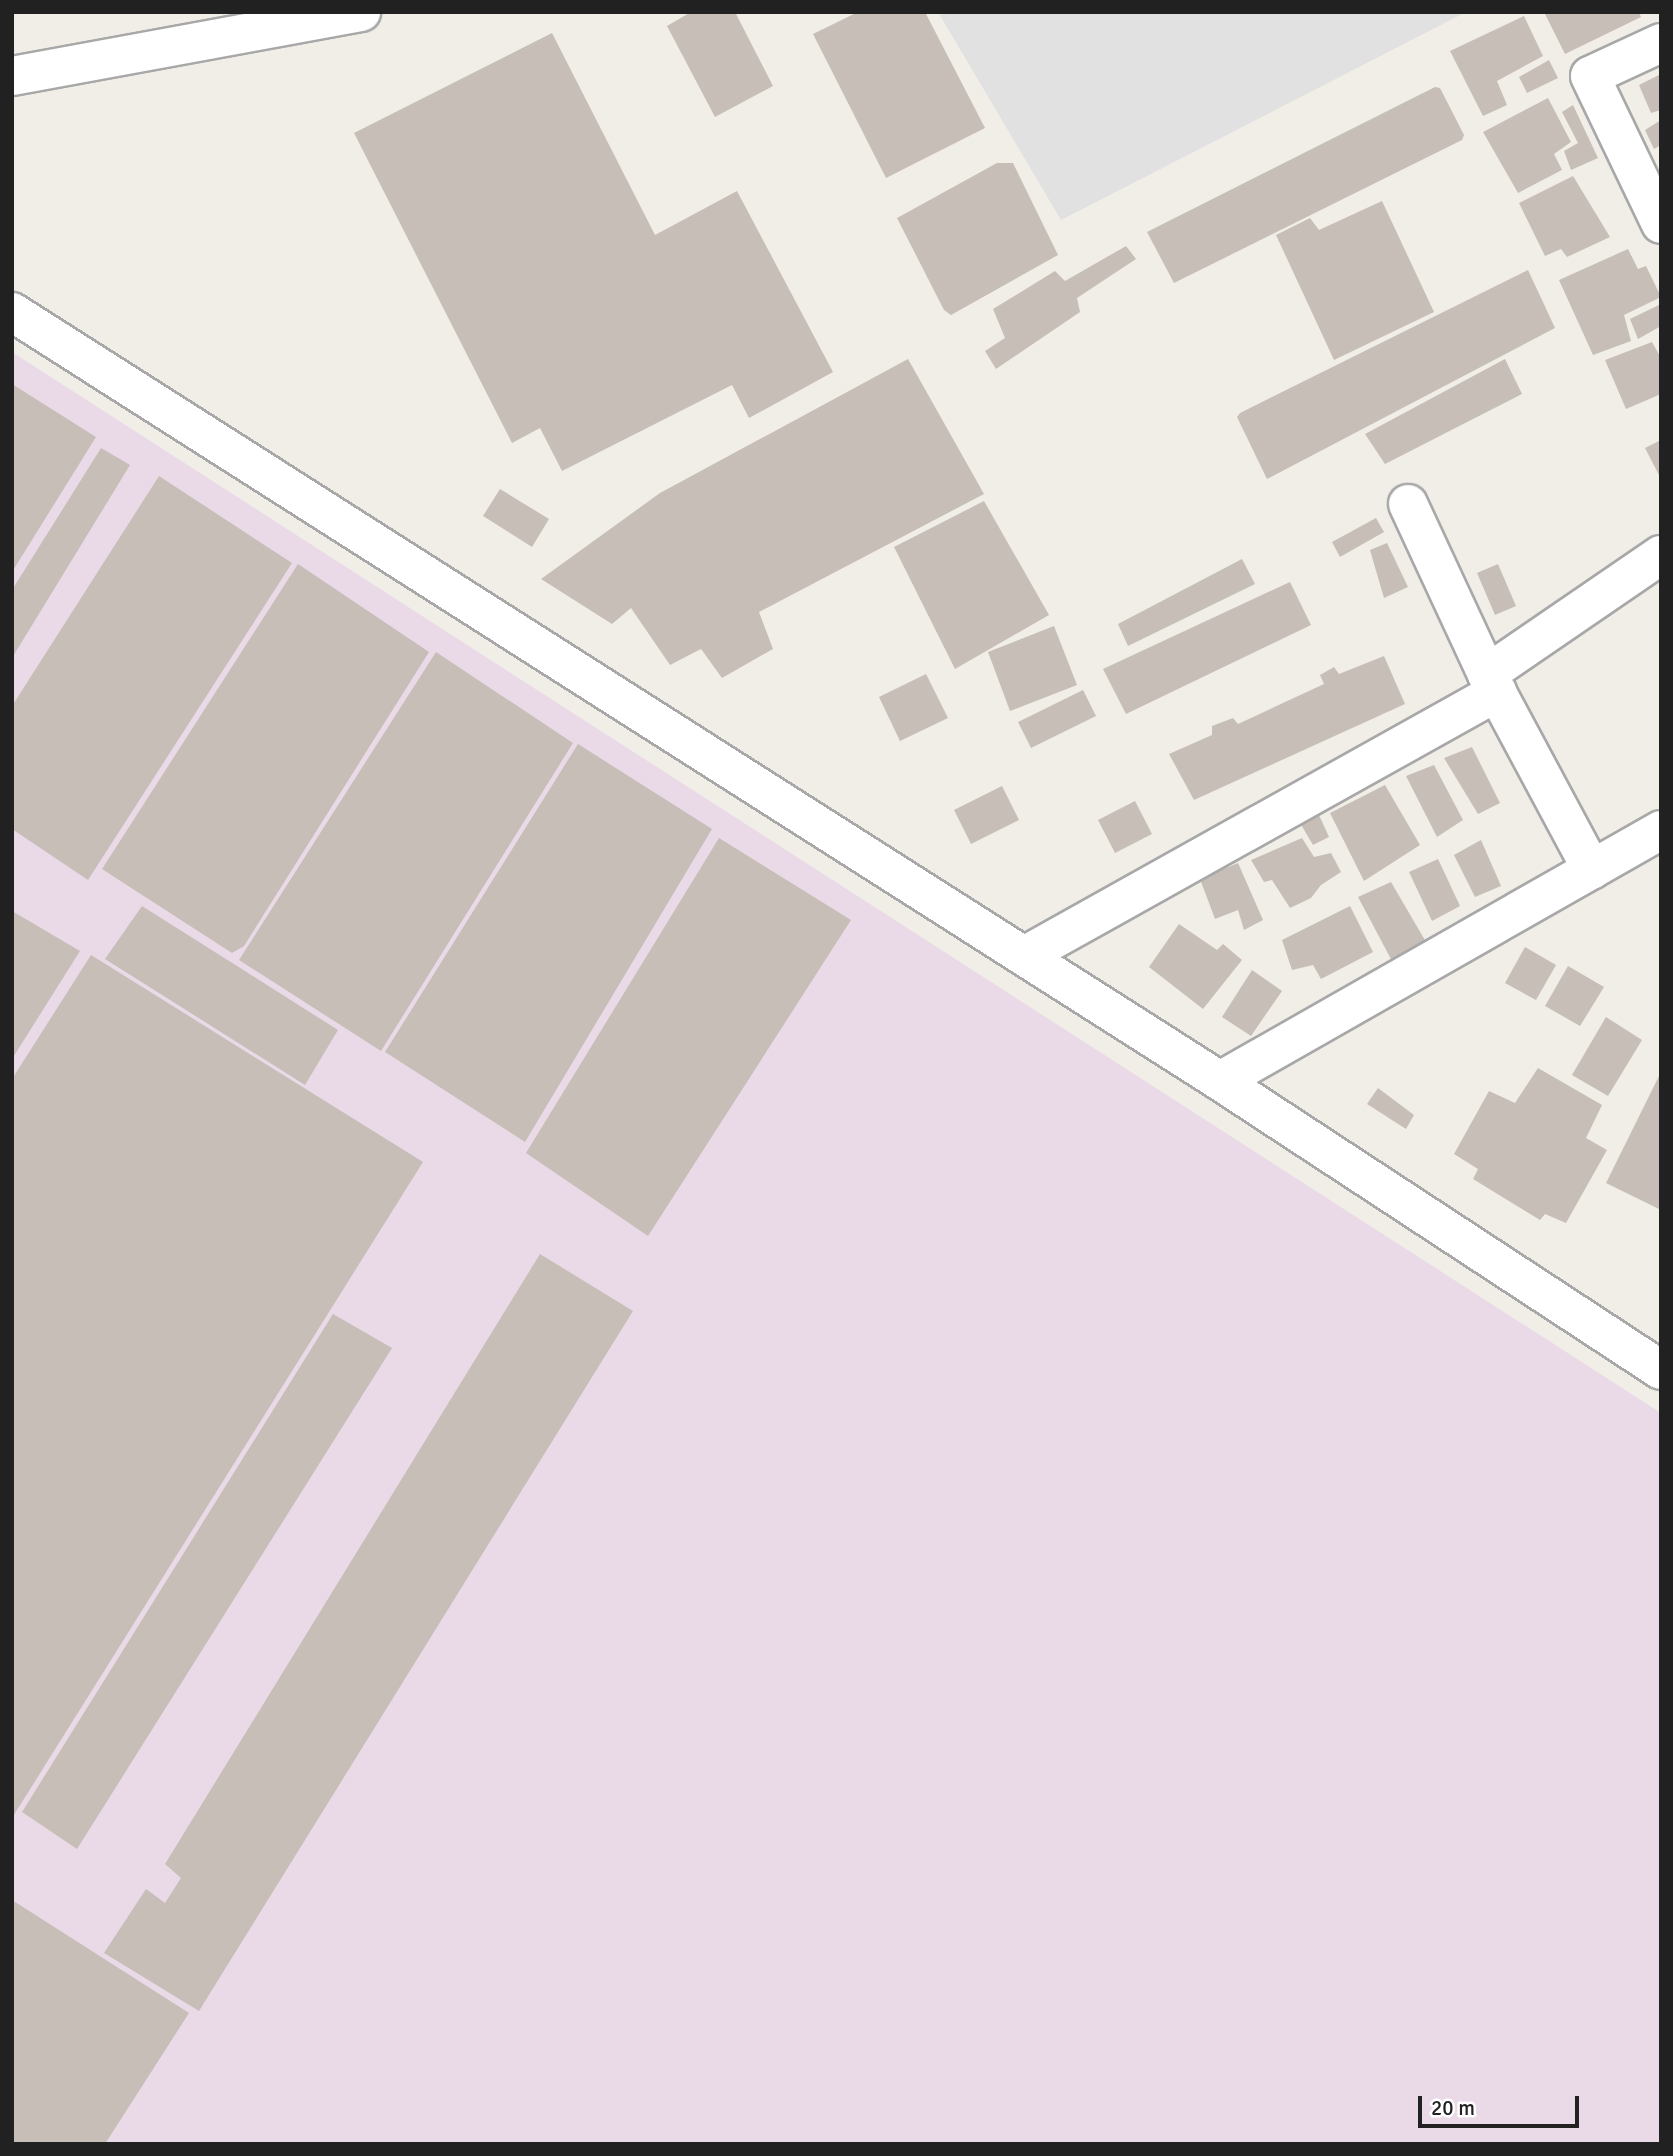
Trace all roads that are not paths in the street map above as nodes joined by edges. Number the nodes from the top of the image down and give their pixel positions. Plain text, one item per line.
1 (342, 14) edge
2 (1661, 43) edge
3 (12, 76) edge
4 (1661, 224) edge
5 (12, 312) edge
6 (1408, 504) dead end
7 (1661, 555) edge
8 (1492, 683) junction
9 (1661, 830) edge
10 (1592, 870) junction
11 (1024, 956) junction
12 (1220, 1081) junction
13 (1661, 1370) edge

1 - 3 street
2 - 4 street
5 - 11 street
6 - 8 street
7 - 8 street
8 - 10 street
8 - 11 street
9 - 10 street
10 - 12 street
11 - 12 street
12 - 13 street

